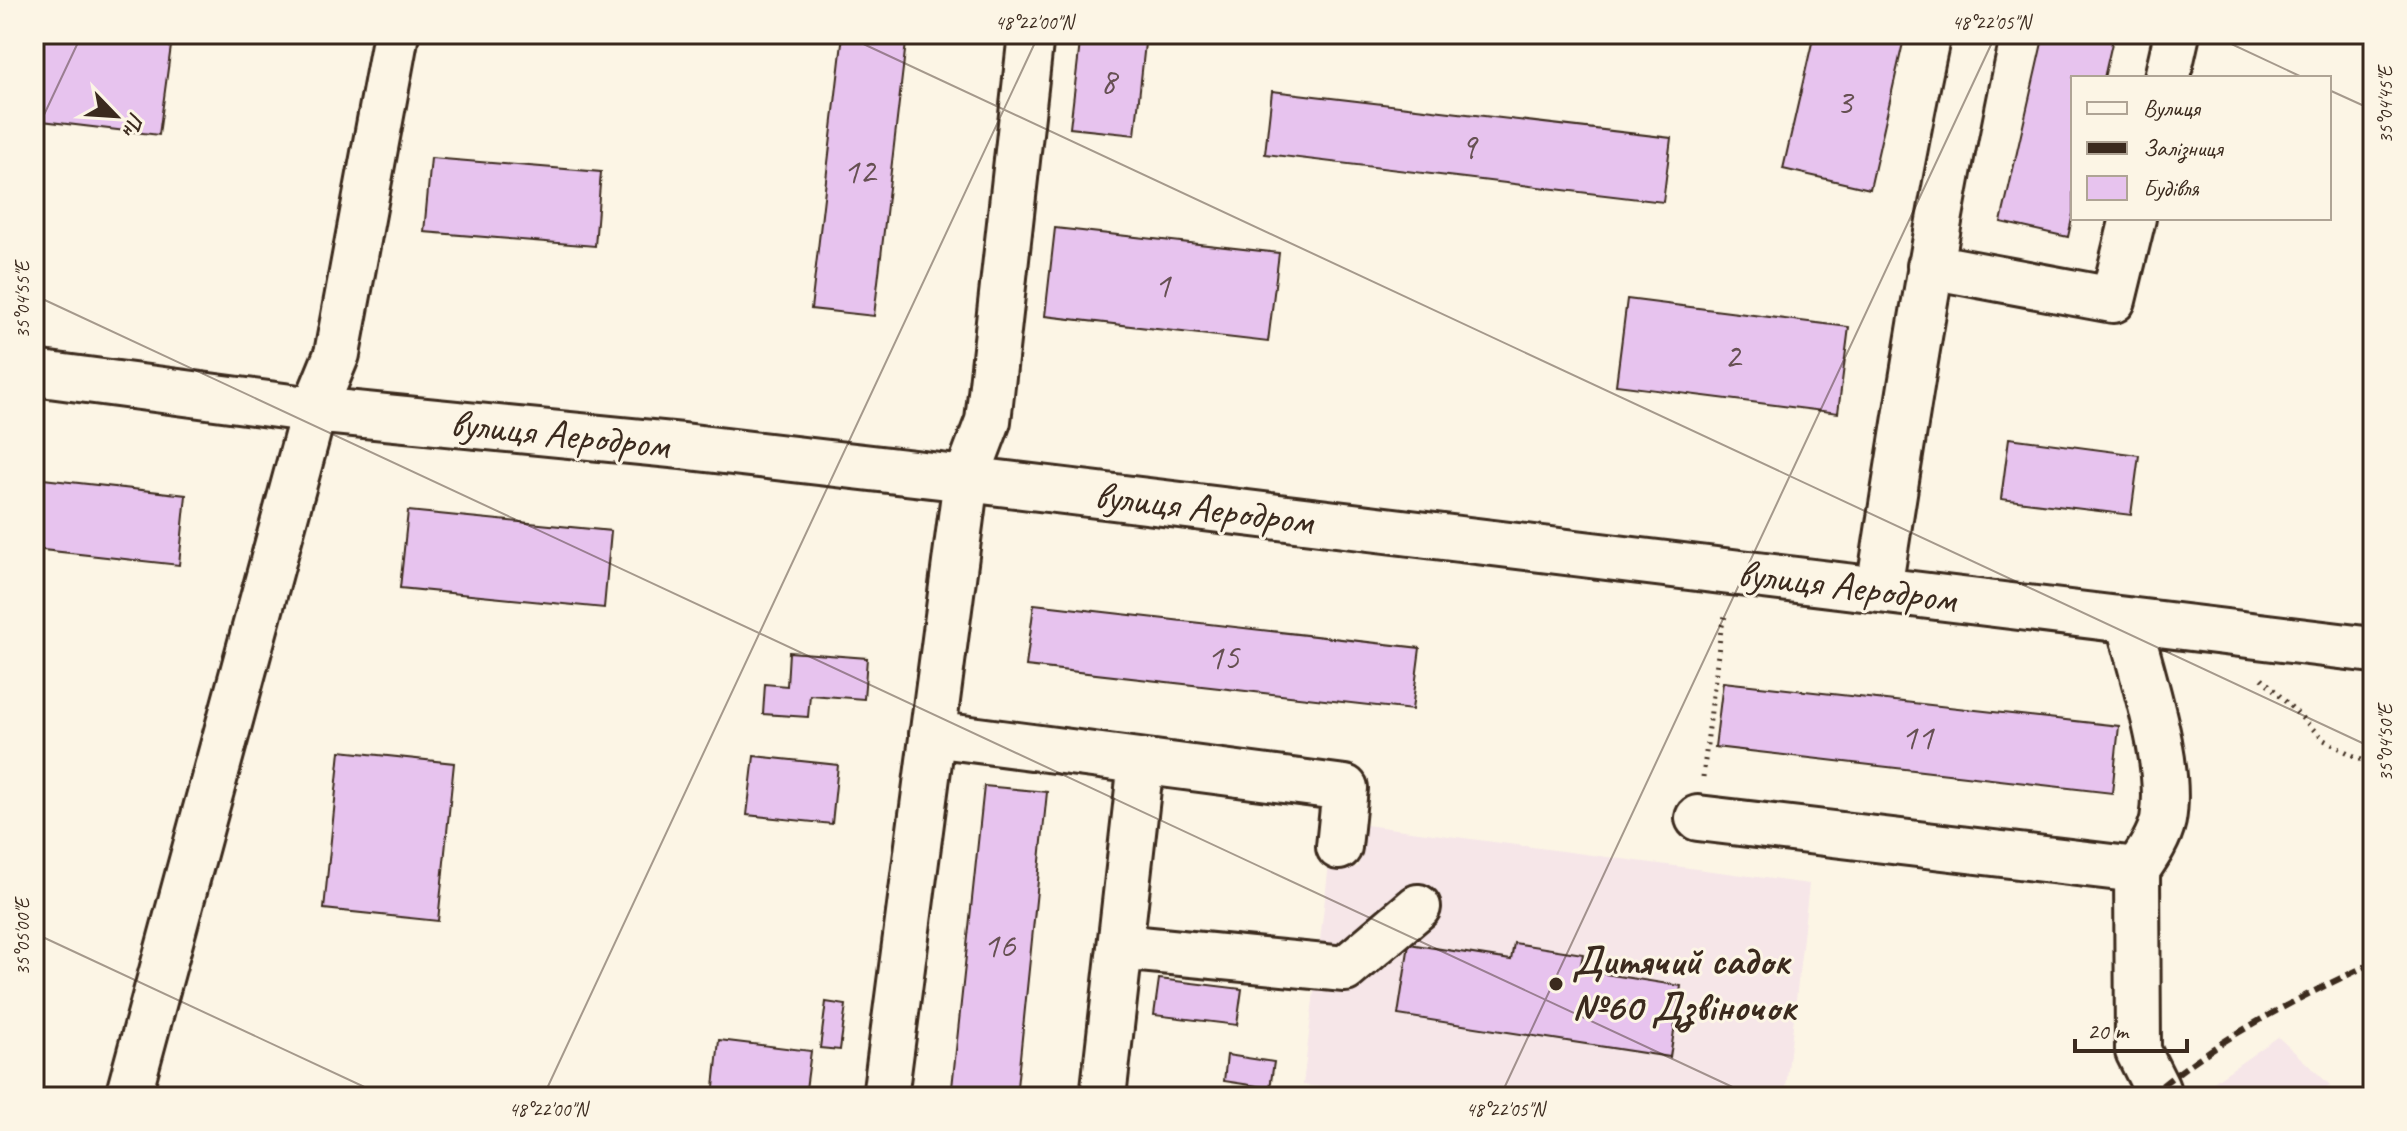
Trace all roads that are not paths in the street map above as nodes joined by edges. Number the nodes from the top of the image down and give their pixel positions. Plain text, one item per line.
1 (396, 34) edge
2 (1031, 34) edge
3 (1976, 34) edge
4 (2177, 34) edge
5 (2167, 76) edge
6 (2133, 220) edge
7 (1930, 266) junction
8 (34, 373) edge
9 (314, 410) junction
10 (966, 479) junction
11 (1879, 589) junction
12 (2128, 620) junction
13 (2373, 650) edge
14 (932, 734) junction
15 (1141, 762) junction
16 (1698, 818) road end
17 (1339, 847) dead end
18 (2137, 870) junction
19 (1418, 907) dead end
20 (1120, 947) junction
21 (128, 1097) edge
22 (885, 1097) edge
23 (1103, 1097) edge
24 (2154, 1097) edge

1 - 9 street
2 - 10 street
3 - 7 street
4 - 5 street
6 - 7 street
7 - 11 street
8 - 9 street, вулиця Аеродром
9 - 10 street, вулиця Аеродром
9 - 21 street
10 - 11 street, вулиця Аеродром
10 - 14 street
11 - 12 street, вулиця Аеродром
12 - 13 street, вулиця Аеродром
12 - 18 street
14 - 15 street
14 - 22 street
15 - 17 street
15 - 20 street
16 - 18 street
18 - 24 street
19 - 20 street
20 - 23 street

